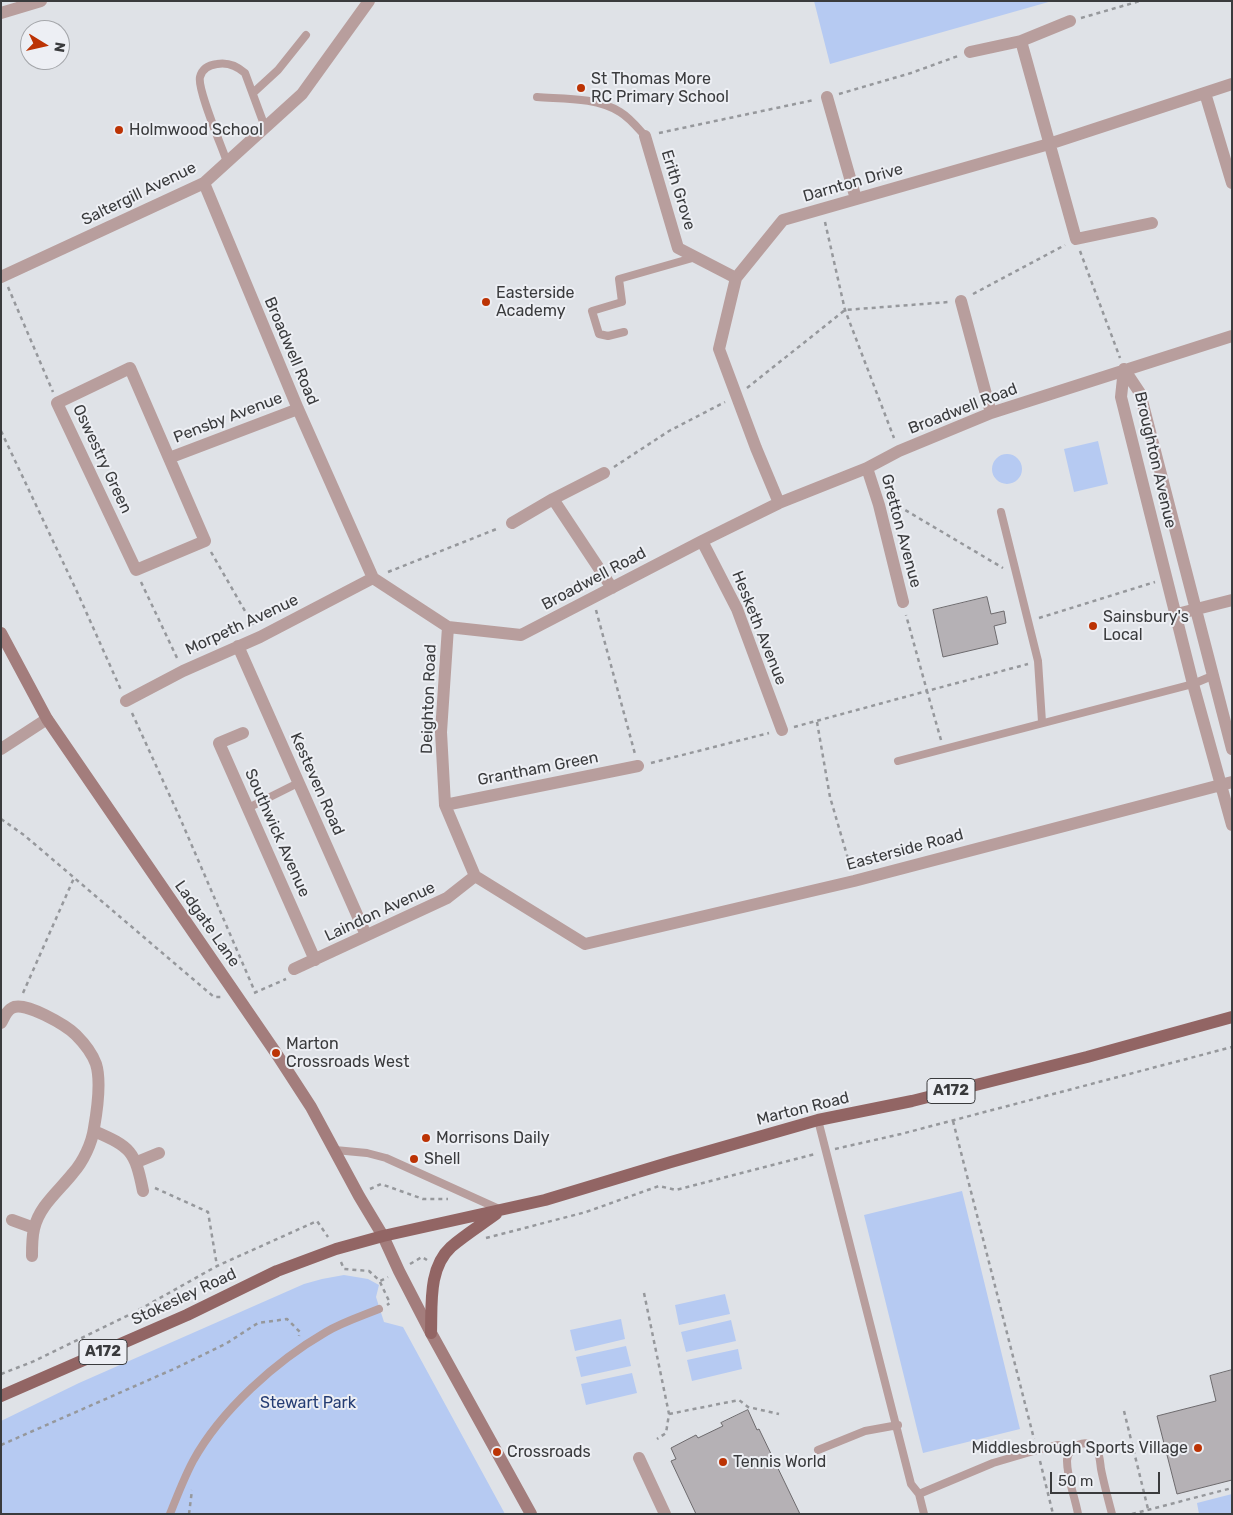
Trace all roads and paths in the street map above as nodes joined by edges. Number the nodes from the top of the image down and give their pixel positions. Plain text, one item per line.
1 (41, 1) edge
2 (369, 1) edge
3 (1140, 1) edge
4 (1, 12) edge
5 (1070, 21) joint
6 (306, 34) dead end
7 (1021, 41) junction
8 (970, 52) joint
9 (1232, 84) edge
10 (253, 93) junction
11 (1205, 93) junction
12 (537, 97) dead end
13 (827, 97) junction
14 (265, 127) junction
15 (645, 136) junction
16 (1049, 144) junction
17 (227, 162) junction
18 (204, 184) junction
19 (1232, 184) edge
20 (856, 199) junction
21 (822, 209) junction
22 (1152, 223) dead end
23 (1076, 239) junction
24 (696, 257) junction
25 (2, 277) edge
26 (736, 278) junction
27 (961, 301) junction
28 (846, 310) junction
29 (624, 332) dead end
30 (1232, 336) edge
31 (1124, 369) junction
32 (737, 396) junction
33 (57, 403) junction
34 (298, 408) junction
35 (991, 413) junction
36 (899, 451) junction
37 (170, 458) junction
38 (867, 468) junction
39 (604, 473) joint
40 (554, 499) junction
41 (780, 503) junction
42 (879, 505) junction
43 (1001, 512) dead end
44 (512, 524) joint
45 (205, 541) junction
46 (702, 541) junction
47 (136, 570) junction
48 (1017, 576) junction
49 (373, 578) junction
50 (1167, 578) junction
51 (612, 588) junction
52 (593, 598) junction
53 (1232, 600) edge
54 (903, 602) joint
55 (1196, 609) junction
56 (1177, 614) junction
57 (1029, 621) junction
58 (448, 627) junction
59 (1, 633) edge
60 (260, 637) junction
61 (238, 646) junction
62 (1038, 661) junction
63 (183, 671) junction
64 (1212, 676) junction
65 (1193, 684) junction
66 (927, 691) junction
67 (126, 701) dead end
68 (46, 720) junction
69 (817, 721) junction
70 (1042, 722) junction
71 (782, 730) junction
72 (243, 733) dead end
73 (944, 748) junction
74 (1, 749) edge
75 (1232, 750) edge
76 (898, 761) dead end
77 (638, 766) junction
78 (298, 782) junction
79 (1226, 783) edge
80 (445, 805) junction
81 (248, 808) junction
82 (1, 818) edge
83 (1232, 825) edge
84 (475, 876) junction
85 (74, 878) junction
86 (854, 880) junction
87 (366, 935) junction
88 (315, 960) junction
89 (294, 969) joint
90 (238, 999) junction
91 (17, 1006) junction
92 (1232, 1017) edge
93 (1, 1023) edge
94 (1232, 1047) edge
95 (818, 1120) junction
96 (953, 1121) junction
97 (94, 1131) junction
98 (335, 1150) junction
99 (827, 1151) junction
100 (159, 1153) dead end
101 (137, 1162) junction
102 (143, 1191) joint
103 (638, 1193) dead end
104 (359, 1196) junction
105 (449, 1199) dead end
106 (502, 1210) junction
107 (12, 1220) dead end
108 (316, 1221) dead end
109 (34, 1228) junction
110 (383, 1236) junction
111 (32, 1256) dead end
112 (217, 1266) junction
113 (380, 1281) dead end
114 (644, 1293) dead end
115 (379, 1309) joint
116 (431, 1333) junction
117 (298, 1350) junction
118 (1, 1374) edge
119 (1, 1396) edge
120 (1124, 1411) dead end
121 (669, 1414) junction
122 (779, 1414) dead end
123 (898, 1426) junction
124 (657, 1439) dead end
125 (1, 1445) edge
126 (818, 1450) dead end
127 (1037, 1450) junction
128 (1070, 1450) junction
129 (639, 1458) dead end
130 (1232, 1488) edge
131 (919, 1494) junction
132 (1148, 1510) junction
133 (1139, 1513) edge
134 (170, 1514) edge
135 (531, 1514) edge
136 (665, 1514) edge
137 (924, 1514) edge
138 (1053, 1514) edge
139 (1078, 1514) edge
140 (1112, 1514) edge
141 (1132, 1514) edge

1 - 4 street
2 - 14 street, Saltergill Avenue
3 - 5 path
5 - 7 street
6 - 10 lane
7 - 8 street
7 - 16 street
8 - 13 path
9 - 11 street, Darnton Drive
10 - 14 lane
10 - 17 lane
11 - 16 street, Darnton Drive
11 - 19 street
12 - 15 lane
13 - 15 path
13 - 20 street
14 - 17 street, Saltergill Avenue
15 - 24 street, Erith Grove
16 - 20 street, Darnton Drive
16 - 23 street
17 - 18 street, Saltergill Avenue
18 - 25 street, Saltergill Avenue
18 - 34 street, Broadwell Road
20 - 21 street, Darnton Drive
21 - 26 street, Darnton Drive
21 - 28 path
22 - 23 street
23 - 27 path
23 - 31 path
24 - 26 street, Erith Grove
24 - 29 lane
25 - 33 path
26 - 32 street, Darnton Drive
27 - 28 path
27 - 35 street
28 - 32 path
28 - 36 path
30 - 31 street, Broadwell Road
31 - 35 street, Broadwell Road
31 - 50 street, Broughton Avenue
31 - 55 street, Broughton Avenue
32 - 39 path
32 - 41 street, Darnton Drive
33 - 37 street, Oswestry Green
33 - 47 street, Oswestry Green
34 - 37 street, Pensby Avenue
34 - 49 street, Broadwell Road
35 - 36 street, Broadwell Road
36 - 38 street, Broadwell Road
37 - 45 street, Oswestry Green
38 - 41 street, Broadwell Road
38 - 42 street, Gretton Avenue
39 - 40 street
40 - 44 street
40 - 51 street
41 - 46 street, Broadwell Road
42 - 48 path
42 - 54 street, Gretton Avenue
43 - 48 lane
44 - 49 path
45 - 47 street
45 - 60 path
46 - 51 street, Broadwell Road
46 - 71 street, Hesketh Avenue
47 - 63 path
48 - 57 lane
49 - 58 street, Broadwell Road
49 - 60 street, Morpeth Avenue
50 - 56 street, Broughton Avenue
50 - 57 path
51 - 52 street, Broadwell Road
52 - 58 street, Broadwell Road
52 - 77 path
53 - 55 street
54 - 66 path
55 - 56 street
55 - 64 street, Broughton Avenue
56 - 65 street, Broughton Avenue
57 - 62 lane
58 - 80 street, Deighton Road
59 - 68 main road, Ladgate Lane
60 - 61 street, Morpeth Avenue
61 - 63 street, Morpeth Avenue
61 - 78 street, Kesteven Road
62 - 66 path
62 - 70 lane
63 - 67 street, Morpeth Avenue
64 - 65 lane
64 - 75 street, Broughton Avenue
65 - 70 lane
65 - 79 street, Broughton Avenue
66 - 69 path
66 - 73 path
68 - 74 street
68 - 90 main road, Ladgate Lane
69 - 71 path
69 - 86 path
70 - 73 lane
71 - 77 path
72 - 81 street, Southwick Avenue
73 - 76 lane
77 - 80 street, Grantham Green
78 - 81 lane
78 - 87 street, Kesteven Road
79 - 83 street, Broughton Avenue
79 - 86 street, Easterside Road
80 - 84 street, Deighton Road
81 - 88 street, Southwick Avenue
82 - 85 path
84 - 86 street, Easterside Road
84 - 87 street, Laindon Avenue
85 - 90 path
85 - 91 path
87 - 88 street, Laindon Avenue
88 - 89 street, Laindon Avenue
89 - 90 path
90 - 98 main road, Ladgate Lane
91 - 93 street
91 - 97 street
92 - 95 main road, Marton Road / A172
94 - 96 path
95 - 99 lane
95 - 106 main road, Marton Road / A172
96 - 99 path
96 - 127 path
97 - 101 street
97 - 109 street
98 - 104 main road, Ladgate Lane
98 - 106 lane
99 - 103 path
99 - 123 lane
100 - 101 street
101 - 102 street
102 - 112 path
104 - 105 path
104 - 110 main road, Ladgate Lane
106 - 110 main road, Marton Road / A172
106 - 116 main road, A172
107 - 109 street
108 - 112 path
109 - 111 street
110 - 116 main road, Ladgate Lane
110 - 119 main road, Stokesley Road / A172
112 - 118 path
113 - 115 path
114 - 121 path
115 - 117 lane
116 - 135 main road, Ladgate Lane
117 - 125 path
117 - 134 lane
120 - 132 path
121 - 122 path
121 - 124 path
123 - 126 lane
123 - 131 lane
127 - 128 lane
127 - 131 lane
127 - 138 path
128 - 139 lane
128 - 140 lane
129 - 136 street
130 - 132 path
131 - 137 lane
132 - 133 path
133 - 141 path

